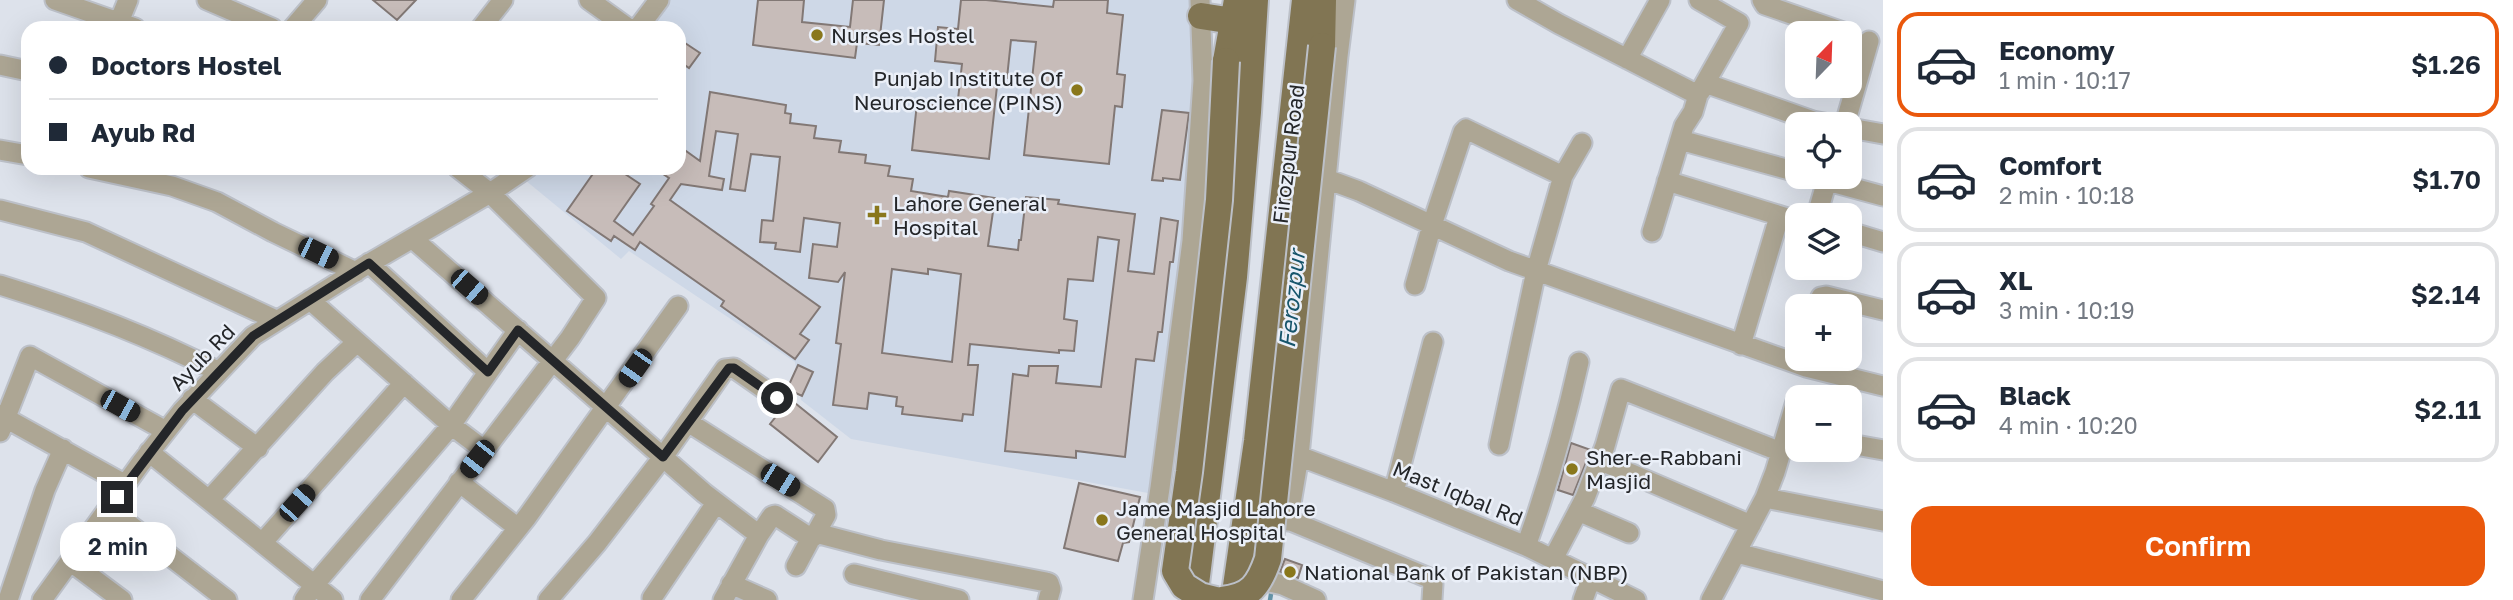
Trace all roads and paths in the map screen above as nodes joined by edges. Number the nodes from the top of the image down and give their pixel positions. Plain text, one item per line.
1 (55, 0) edge
2 (128, 0) edge
3 (207, 0) edge
4 (317, 0) edge
5 (503, 0) edge
6 (589, 0) edge
7 (659, 0) edge
8 (1255, 0) edge
9 (1305, 0) edge
10 (1323, 0) edge
11 (1345, 0) edge
12 (1517, 0) edge
13 (1660, 0) edge
14 (1699, 0) edge
15 (1762, 0) edge
16 (1201, 8) edge
17 (1235, 11) edge
18 (115, 21) edge
19 (127, 21) edge
20 (256, 21) edge
21 (299, 21) edge
22 (488, 21) edge
23 (618, 21) edge
24 (643, 21) edge
25 (1811, 21) edge
26 (1876, 44) edge
27 (1627, 59) junction
28 (0, 65) edge
29 (21, 70) edge
30 (1701, 89) junction
31 (1850, 112) edge
32 (1785, 113) edge
33 (1862, 130) edge
34 (1883, 134) edge
35 (1680, 140) junction
36 (1582, 143) dead end
37 (0, 150) edge
38 (21, 154) edge
39 (1785, 169) edge
40 (1286, 171) junction
41 (466, 175) edge
42 (517, 175) edge
43 (163, 176) edge
44 (1563, 176) junction
45 (1325, 179) junction
46 (1667, 181) junction
47 (1860, 189) edge
48 (490, 193) junction
49 (1883, 196) edge
50 (0, 210) edge
51 (1785, 218) edge
52 (1432, 225) junction
53 (1785, 227) edge
54 (1652, 232) dead end
55 (1862, 236) edge
56 (413, 239) junction
57 (1883, 242) edge
58 (363, 267) junction
59 (1536, 271) junction
60 (0, 285) edge
61 (1415, 285) dead end
62 (310, 300) junction
63 (1862, 305) edge
64 (678, 306) dead end
65 (1883, 310) edge
66 (276, 320) junction
67 (518, 330) junction
68 (358, 342) junction
69 (1433, 342) dead end
70 (1741, 345) junction
71 (1785, 357) edge
72 (552, 361) junction
73 (1579, 362) dead end
74 (217, 371) junction
75 (1833, 371) edge
76 (488, 372) junction
77 (404, 383) junction
78 (1883, 386) edge
79 (777, 398) dead end
80 (192, 399) junction
81 (607, 409) junction
82 (2, 421) edge
83 (688, 422) junction
84 (451, 425) junction
85 (166, 431) junction
86 (1257, 442) junction
87 (1499, 445) dead end
88 (1785, 445) edge
89 (1862, 446) edge
90 (258, 448) junction
91 (63, 449) junction
92 (484, 450) junction
93 (1883, 450) edge
94 (149, 452) junction
95 (1781, 453) junction
96 (1299, 456) junction
97 (663, 457) junction
98 (1600, 460) junction
99 (459, 482) junction
100 (126, 485) junction
101 (1394, 492) junction
102 (1765, 498) junction
103 (209, 500) junction
104 (716, 503) junction
105 (109, 509) junction
106 (1578, 511) junction
107 (1248, 513) junction
108 (1288, 521) junction
109 (1883, 521) edge
110 (1751, 525) junction
111 (518, 528) junction
112 (1629, 533) dead end
113 (759, 535) junction
114 (814, 535) junction
115 (262, 543) junction
116 (1526, 546) junction
117 (1737, 553) junction
118 (1553, 559) junction
119 (71, 562) junction
120 (796, 566) dead end
121 (854, 574) dead end
122 (1591, 578) junction
123 (1236, 587) edge
124 (1882, 587) edge
125 (309, 592) edge
126 (727, 592) edge
127 (652, 598) dead end
128 (1632, 599) edge
129 (8, 600) edge
130 (42, 600) edge
131 (122, 600) edge
132 (227, 600) edge
133 (333, 600) edge
134 (370, 600) edge
135 (461, 600) edge
136 (548, 600) edge
137 (767, 600) edge
138 (959, 600) edge
139 (1048, 600) edge
140 (1143, 600) edge
141 (1194, 600) edge
142 (1216, 600) edge
143 (1222, 600) edge
144 (1316, 600) edge
145 (1432, 600) edge
146 (1583, 600) edge
147 (1711, 600) edge

1 - 18 street
2 - 19 street
3 - 20 street
4 - 21 street
5 - 22 street
6 - 23 street
7 - 24 street
8 - 141 main road, Firozpur Road
9 - 40 main road, Firozpur Road
10 - 143 main road, bridge
11 - 45 street
12 - 27 street
13 - 27 street
14 - 30 street
15 - 25 street
16 - 17 main road
16 - 140 street
17 - 142 main road, bridge
26 - 31 street
27 - 30 street
28 - 29 street
30 - 32 street
30 - 35 street
33 - 34 street
35 - 39 street
35 - 46 street
36 - 44 street
37 - 38 street
40 - 45 street
40 - 86 main road, Firozpur Road
41 - 48 street
42 - 48 street, Ayub Rd
43 - 58 street
44 - 52 street
44 - 59 street
45 - 52 street
45 - 96 street
46 - 51 street
46 - 54 street
47 - 49 street
48 - 56 street, Ayub Rd
48 - 72 street
50 - 66 street
52 - 59 street
52 - 61 street
53 - 70 street
55 - 57 street
56 - 58 street, Ayub Rd
56 - 67 street
58 - 62 street, Ayub Rd
58 - 76 street
59 - 70 street
59 - 87 street
60 - 74 street
62 - 66 street, Ayub Rd
62 - 68 street
63 - 65 street
64 - 81 street
66 - 74 street, Ayub Rd
67 - 72 street
67 - 76 street
68 - 77 street
68 - 90 street
69 - 101 street
70 - 71 street
72 - 81 street
72 - 92 street
73 - 116 street
74 - 80 street, Ayub Rd
75 - 78 street
76 - 84 street
77 - 84 street
77 - 115 street
79 - 83 street
80 - 85 street, Ayub Rd
80 - 90 street
81 - 97 street
81 - 111 street
82 - 85 street
82 - 91 street
83 - 97 street
83 - 114 street
84 - 92 street
84 - 125 street
85 - 94 street, Ayub Rd
86 - 96 street, Mast Iqbal Rd
86 - 107 main road, Firozpur Road
88 - 95 street
89 - 93 street
90 - 103 street
91 - 100 street
91 - 129 street
92 - 99 street
94 - 100 street, Ayub Rd
94 - 103 street
95 - 98 street
95 - 102 street
96 - 101 street, Mast Iqbal Rd
96 - 108 street
97 - 104 street
97 - 136 street
98 - 106 street
98 - 110 street
99 - 111 street
99 - 134 street
100 - 105 street, Ayub Rd
101 - 116 street, Mast Iqbal Rd
102 - 109 street
102 - 110 street
103 - 115 street
104 - 113 street
104 - 127 street
105 - 119 street, Ayub Rd
105 - 132 street
106 - 112 street
106 - 118 street
107 - 108 street
107 - 123 main road, Firozpur Road
108 - 145 street
110 - 117 street
111 - 135 street
113 - 114 street
113 - 126 street
114 - 120 street
114 - 139 street
115 - 125 street
116 - 118 street, Mast Iqbal Rd
117 - 124 street
117 - 147 street
118 - 122 street, Mast Iqbal Rd
119 - 130 street, Ayub Rd
119 - 131 street
121 - 138 street
122 - 128 street, Mast Iqbal Rd
122 - 146 street
123 - 144 street
125 - 133 street
126 - 137 street

